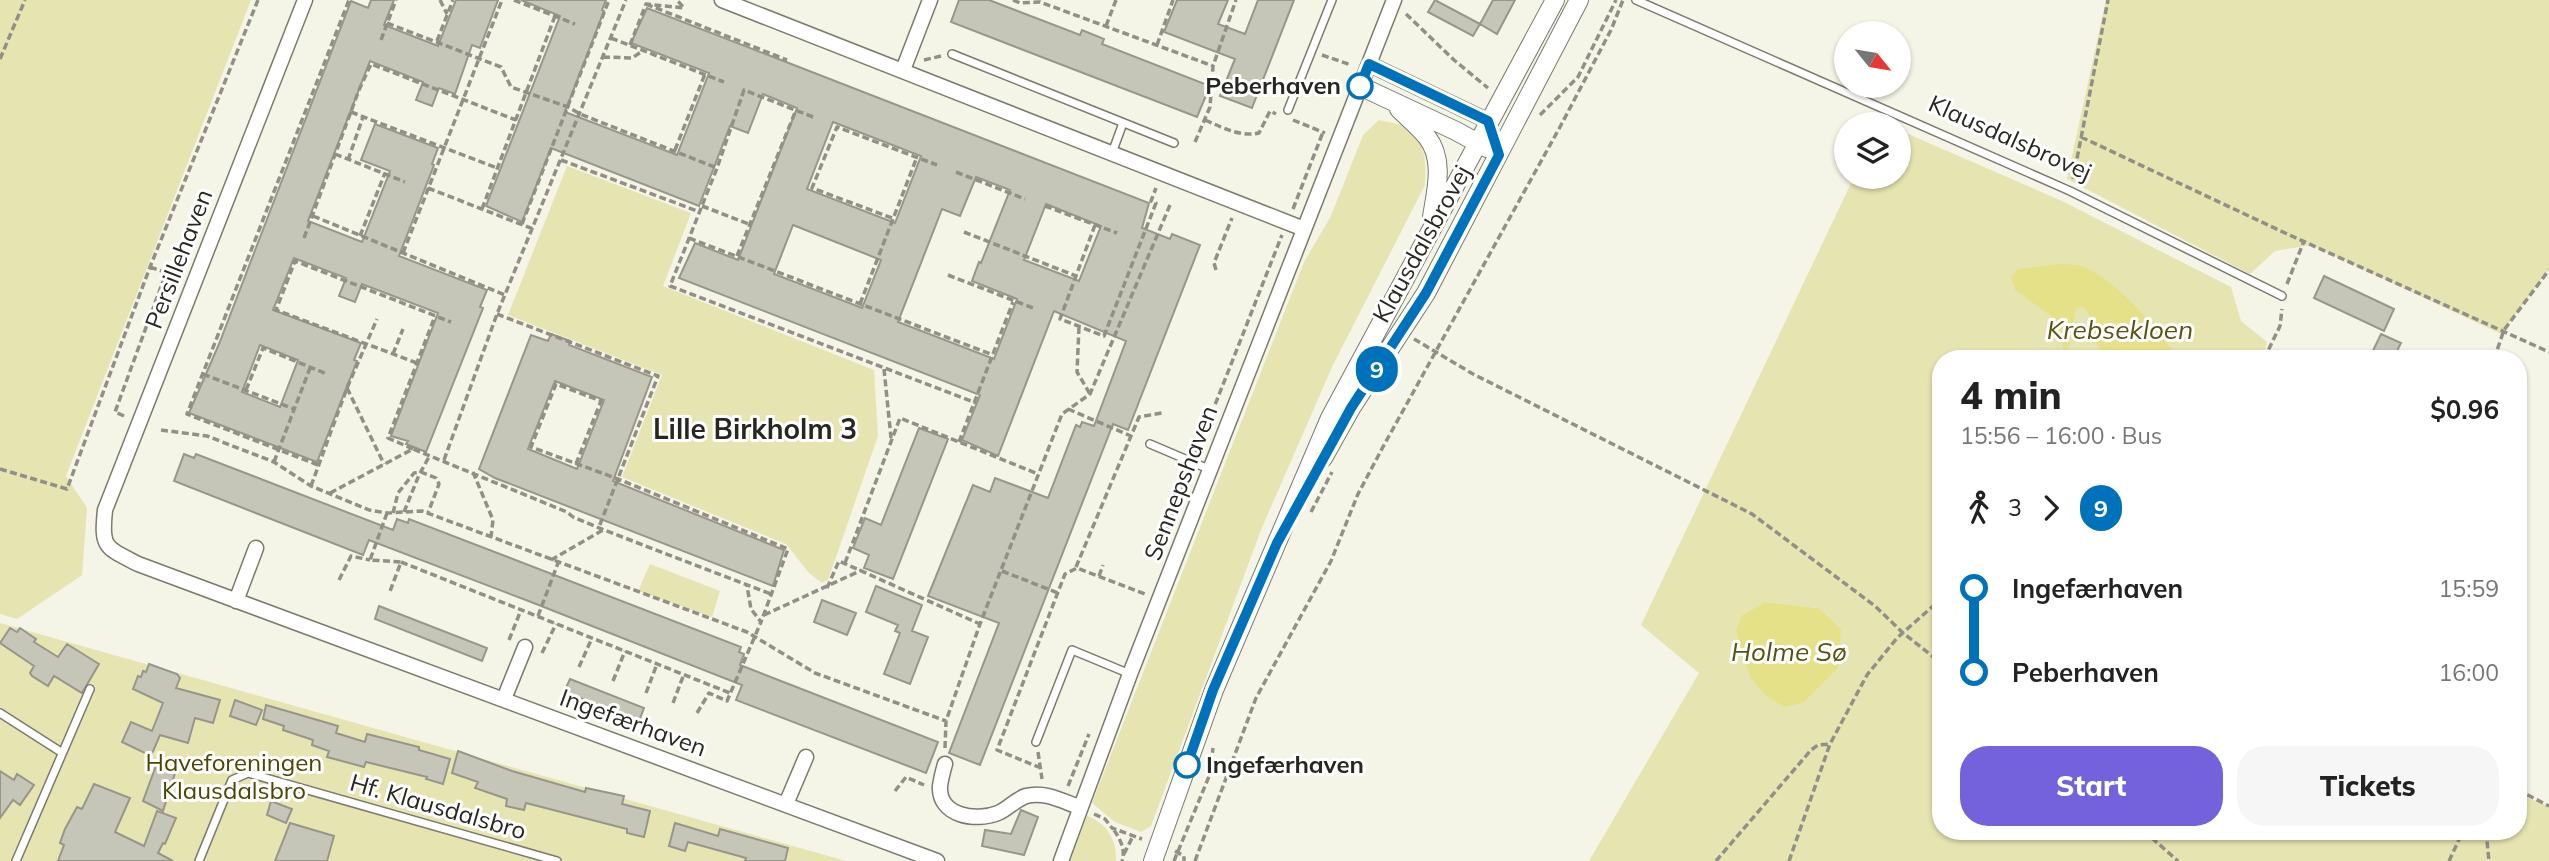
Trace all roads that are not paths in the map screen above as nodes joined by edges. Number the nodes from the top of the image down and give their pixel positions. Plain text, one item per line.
1 (305, 0) edge
2 (722, 0) edge
3 (930, 0) edge
4 (1332, 0) edge
5 (1555, 0) edge
6 (1579, 0) edge
7 (1636, 0) edge
8 (1392, 3) edge
9 (952, 54) road end
10 (904, 66) junction
11 (1365, 74) junction
12 (1390, 99) junction
13 (1288, 110) dead end
14 (1488, 121) junction
15 (1123, 123) junction
16 (1477, 143) junction
17 (1174, 144) dead end
18 (1112, 153) junction
19 (1499, 155) junction
20 (1304, 229) junction
21 (1430, 230) junction
22 (2282, 296) road end
23 (1150, 444) dead end
24 (1211, 470) junction
25 (102, 536) joint
26 (1277, 543) junction
27 (256, 548) dead end
28 (236, 601) junction
29 (525, 647) dead end
30 (1130, 674) junction
31 (90, 689) dead end
32 (504, 699) junction
33 (0, 713) edge
34 (1036, 742) road end
35 (61, 752) junction
36 (806, 757) dead end
37 (945, 764) road end
38 (786, 804) junction
39 (1079, 807) junction
40 (1155, 853) edge
41 (16, 861) edge
42 (199, 861) edge
43 (557, 861) edge
44 (937, 861) edge
45 (1061, 861) edge

1 - 25 street, Persillehaven
2 - 10 street
3 - 10 street
4 - 13 lane
5 - 14 street, Klausdalsbrovej
6 - 19 street, Klausdalsbrovej
7 - 22 lane, Klausdalsbrovej
8 - 11 street, Sennepshaven
9 - 15 lane
10 - 18 street
11 - 12 street
11 - 14 street
11 - 20 street, Sennepshaven
12 - 16 street
12 - 21 street
14 - 16 street, Klausdalsbrovej
14 - 19 street
15 - 17 lane
15 - 18 lane
16 - 19 street
16 - 21 street, Klausdalsbrovej
18 - 20 street
19 - 26 street, Klausdalsbrovej
20 - 24 street, Sennepshaven
21 - 26 street, Klausdalsbrovej
23 - 24 lane
24 - 30 street, Sennepshaven
25 - 28 street, Ingefærhaven
26 - 40 street, Klausdalsbrovej
27 - 28 street
28 - 32 street, Ingefærhaven
29 - 32 street
30 - 34 lane
30 - 39 street, Sennepshaven
31 - 35 lane
32 - 38 street, Ingefærhaven
33 - 35 lane
35 - 41 lane
36 - 38 street
37 - 39 street
38 - 44 street, Ingefærhaven
39 - 45 street
42 - 43 lane, Hf. Klausdalsbro

